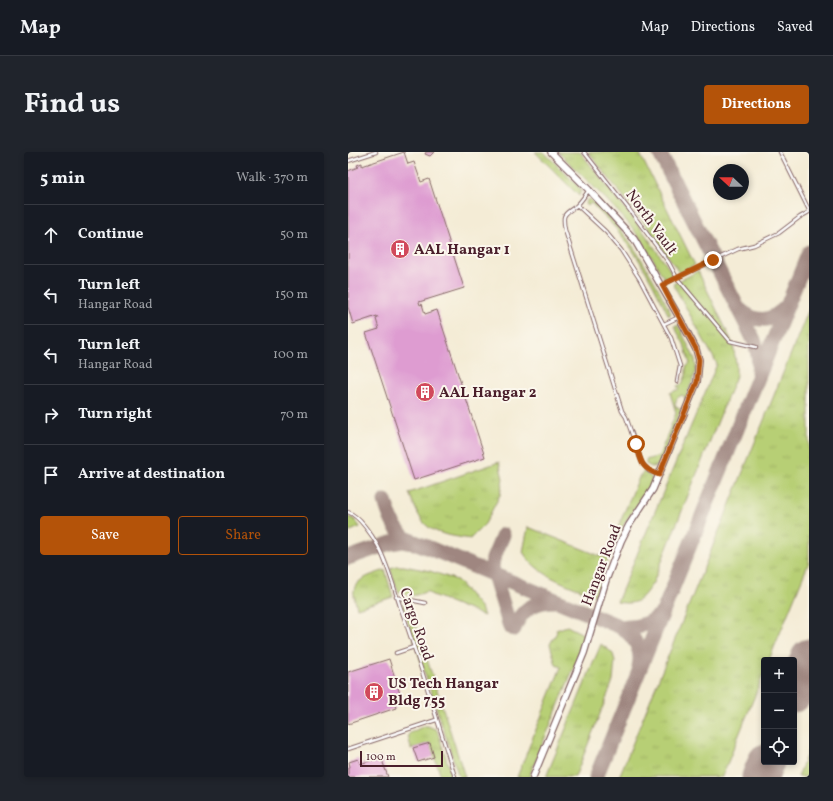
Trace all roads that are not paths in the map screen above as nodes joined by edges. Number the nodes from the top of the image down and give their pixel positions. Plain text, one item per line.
1 (376, 152) edge
2 (551, 152) edge
3 (584, 152) edge
4 (780, 152) edge
5 (348, 161) edge
6 (589, 190) junction
7 (577, 205) junction
8 (809, 211) edge
9 (677, 278) junction
10 (662, 285) junction
11 (679, 317) junction
12 (664, 324) junction
13 (756, 347) dead end
14 (677, 382) dead end
15 (659, 475) junction
16 (348, 512) edge
17 (396, 597) junction
18 (425, 603) dead end
19 (414, 647) junction
20 (396, 653) dead end
21 (436, 720) junction
22 (348, 749) edge
23 (455, 777) edge
24 (533, 777) edge

1 - 5 lane
2 - 6 street, Hangar Road
3 - 9 lane, North Vault
4 - 8 lane
6 - 7 lane
6 - 10 street, Hangar Road
7 - 12 lane
7 - 15 lane
8 - 9 lane
9 - 10 lane
9 - 13 lane, North Vault
10 - 11 street, Hangar Road
11 - 12 lane
11 - 15 street, Hangar Road
12 - 14 lane
15 - 24 street, Hangar Road
16 - 17 lane, Cargo Road
17 - 18 lane
17 - 19 lane, Cargo Road
19 - 20 lane
19 - 21 lane, Cargo Road
21 - 22 lane
21 - 23 lane, Cargo Road

